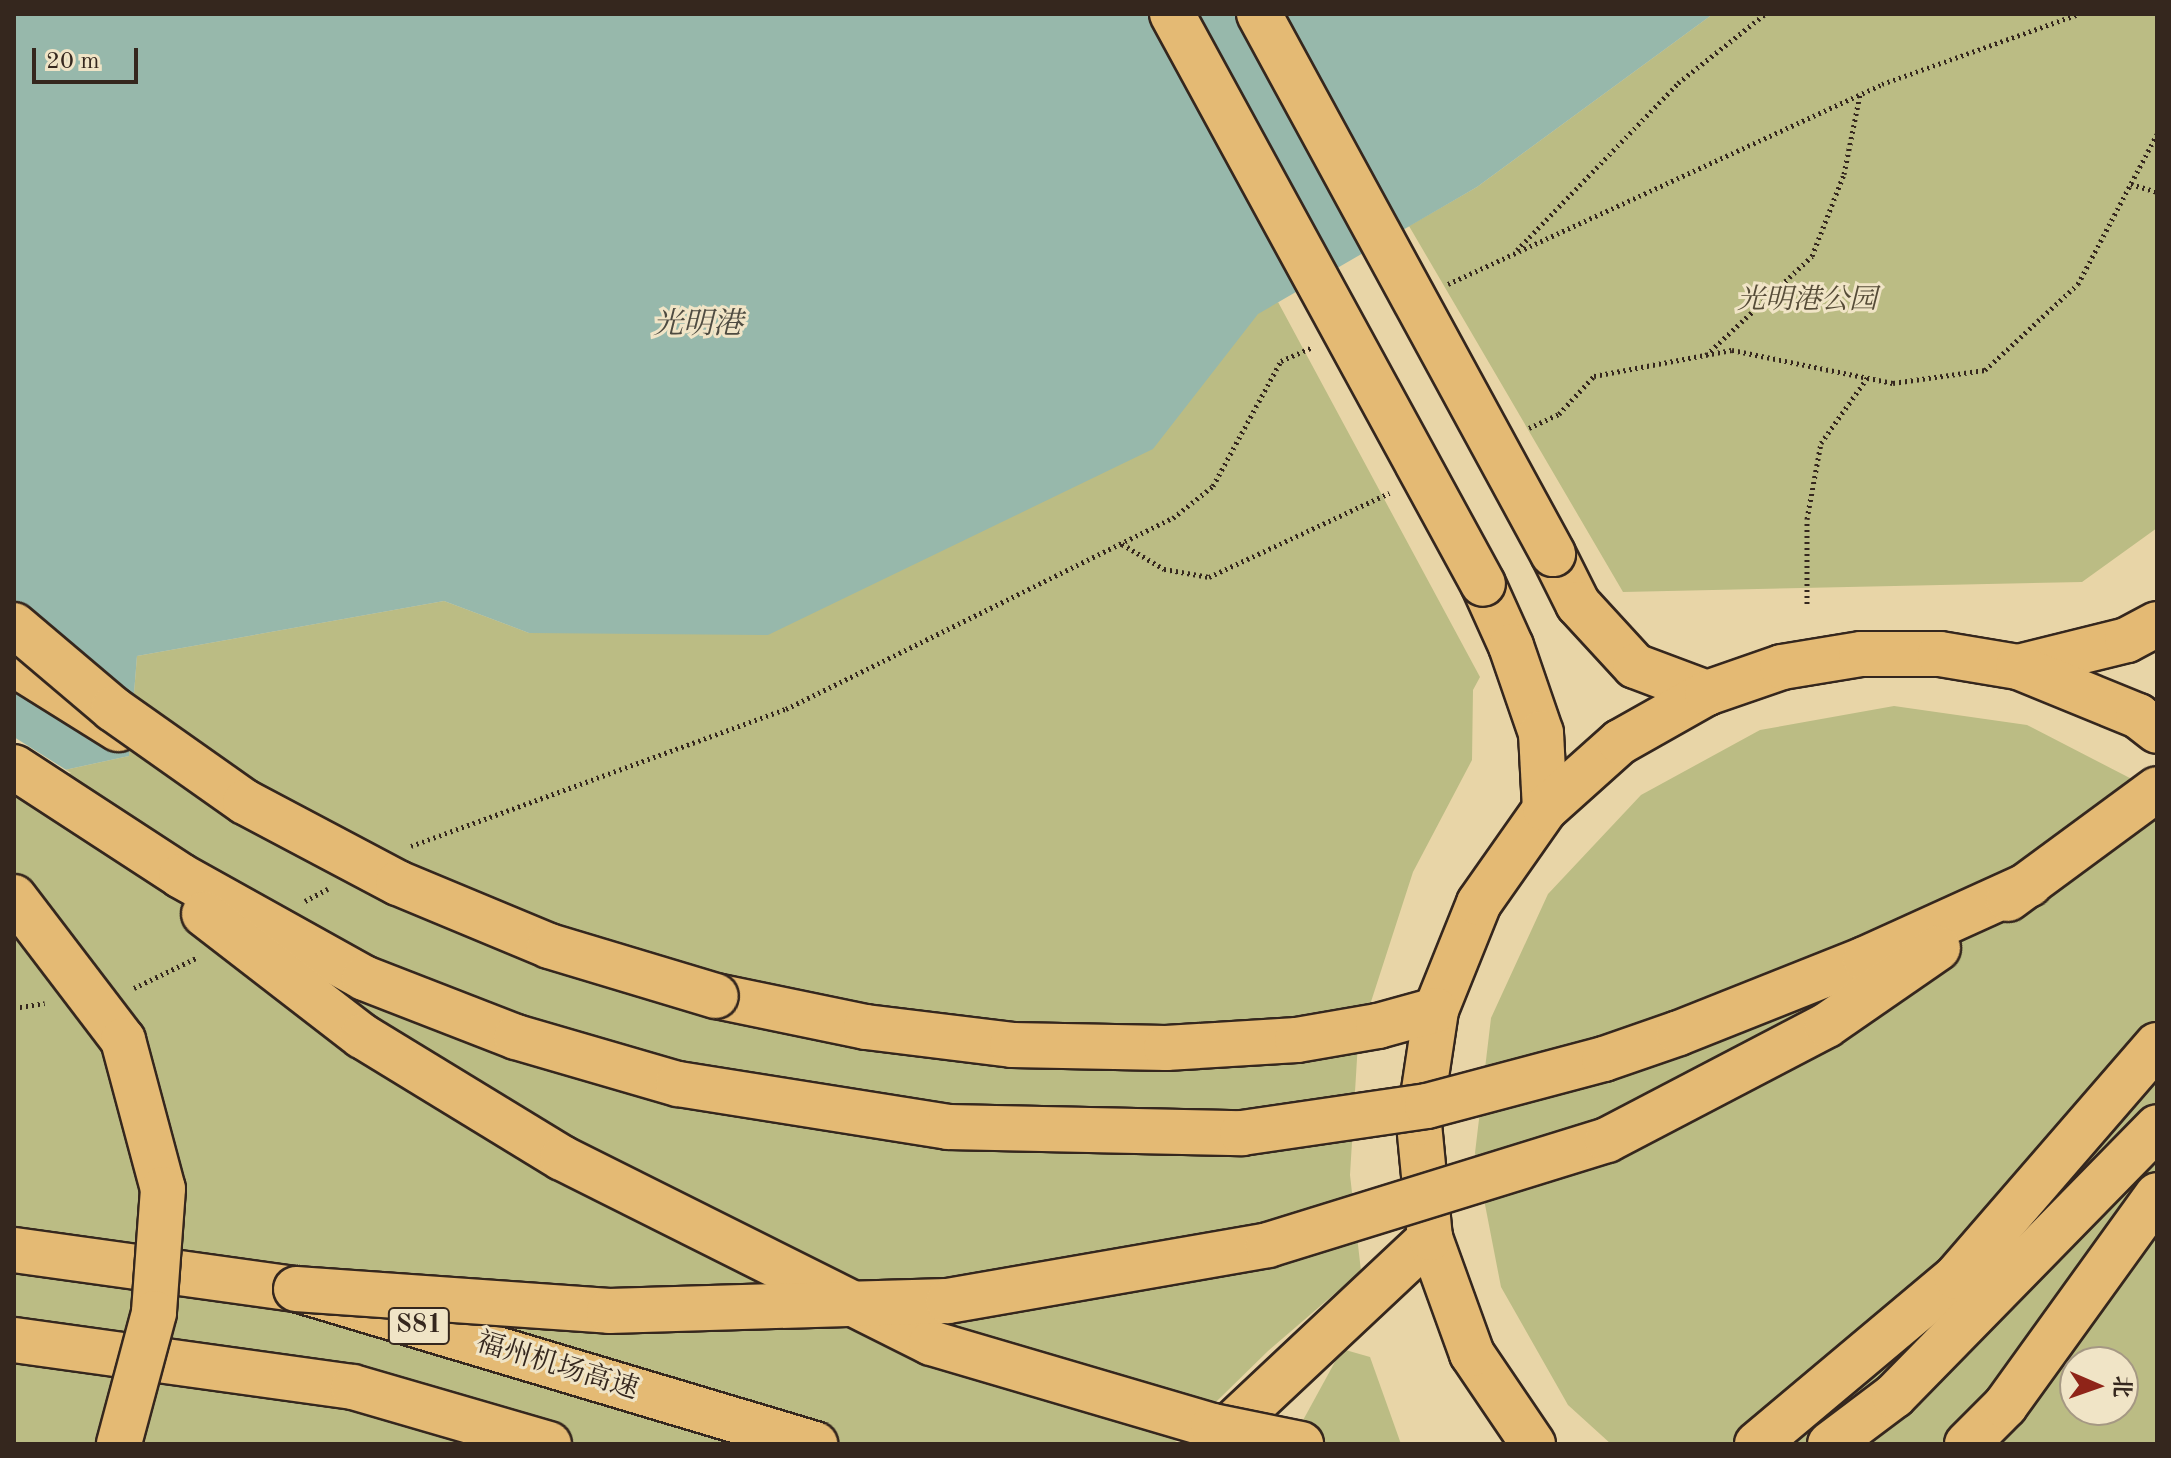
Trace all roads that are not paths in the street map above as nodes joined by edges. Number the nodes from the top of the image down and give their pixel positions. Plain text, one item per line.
1 (1172, 14) edge
2 (1259, 14) edge
3 (2157, 624) edge
4 (14, 625) edge
5 (14, 664) edge
6 (2018, 667) junction
7 (1707, 693) junction
8 (2157, 731) edge
9 (14, 767) edge
10 (14, 777) edge
11 (2157, 789) edge
12 (245, 802) junction
13 (1545, 809) junction
14 (2030, 884) junction
15 (14, 897) edge
16 (1436, 1010) junction
17 (2157, 1045) edge
18 (2157, 1127) edge
19 (2157, 1195) edge
20 (1430, 1238) junction
21 (14, 1250) edge
22 (296, 1289) junction
23 (23, 1343) edge
24 (119, 1444) edge
25 (549, 1444) edge
26 (815, 1444) edge
27 (1211, 1444) edge
28 (1301, 1444) edge
29 (1533, 1444) edge
30 (1757, 1444) edge
31 (1830, 1444) edge
32 (1967, 1444) edge

1 - 13 main road, bridge
2 - 7 main road, bridge
3 - 6 main road
4 - 12 main road, bridge
5 - 12 main road, bridge
6 - 7 main road
6 - 8 main road
7 - 13 main road
9 - 14 main road, bridge
10 - 28 main road, bridge
11 - 14 main road, bridge
12 - 16 main road, bridge
13 - 16 main road
14 - 22 main road, bridge
15 - 24 main road, bridge
16 - 20 main road
17 - 30 main road
18 - 31 main road
19 - 32 main road
20 - 27 main road
20 - 29 main road
21 - 22 main road, 福州机场高速 / S81
22 - 26 main road, 福州机场高速 / S81, bridge
23 - 25 main road

